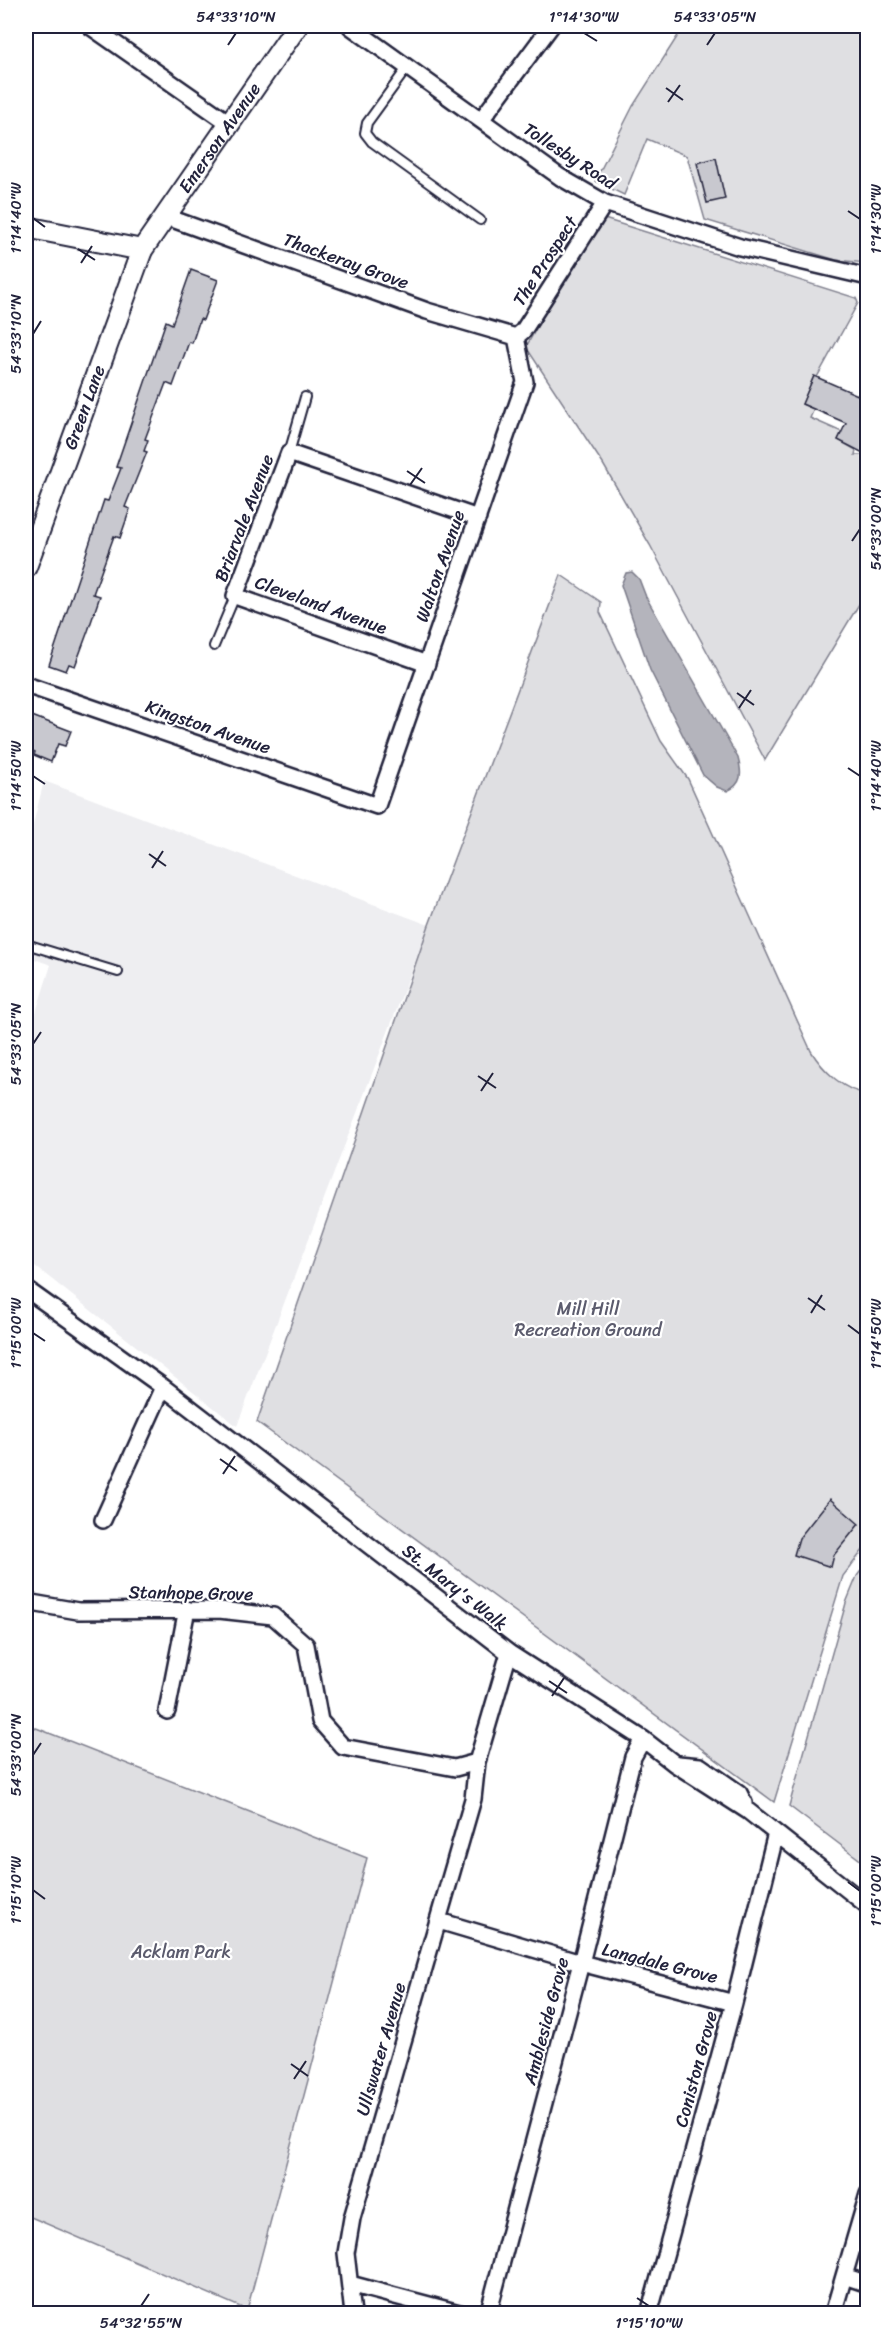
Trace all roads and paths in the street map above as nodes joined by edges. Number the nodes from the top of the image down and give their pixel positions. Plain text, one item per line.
1 (90, 26) edge
2 (350, 26) edge
3 (551, 26) edge
4 (294, 27) edge
5 (407, 68) junction
6 (481, 120) junction
7 (229, 123) junction
8 (605, 203) junction
9 (164, 216) junction
10 (480, 220) dead end
11 (26, 227) edge
12 (142, 250) junction
13 (867, 277) edge
14 (516, 337) junction
15 (305, 397) dead end
16 (289, 453) junction
17 (478, 518) junction
18 (26, 567) edge
19 (235, 596) junction
20 (214, 646) dead end
21 (427, 664) junction
22 (26, 685) edge
23 (377, 806) joint
24 (26, 944) edge
25 (118, 972) dead end
26 (26, 1293) edge
27 (164, 1387) junction
28 (103, 1520) dead end
29 (26, 1602) edge
30 (187, 1609) junction
31 (509, 1653) junction
32 (167, 1711) dead end
33 (643, 1739) junction
34 (477, 1762) junction
35 (776, 1833) junction
36 (867, 1906) edge
37 (439, 1921) junction
38 (581, 1963) junction
39 (734, 2002) junction
40 (867, 2194) edge
41 (844, 2276) junction
42 (350, 2284) junction
43 (867, 2284) edge
44 (352, 2313) edge
45 (463, 2313) edge
46 (488, 2313) edge
47 (649, 2313) edge
48 (833, 2313) edge

1 - 7 street
2 - 5 street, Tollesby Road
3 - 6 street
4 - 7 street, Emerson Avenue
5 - 6 street, Tollesby Road
5 - 10 lane
6 - 8 street, Tollesby Road
7 - 9 street, Emerson Avenue
8 - 13 street, Tollesby Road
8 - 14 street, The Prospect
9 - 12 street, Emerson Avenue
9 - 14 street, Thackeray Grove
11 - 12 street
12 - 18 street, Green Lane
14 - 17 street, Walton Avenue
15 - 16 lane
16 - 17 street
16 - 19 street, Briarvale Avenue
17 - 21 street, Walton Avenue
19 - 20 lane
19 - 21 street, Cleveland Avenue
21 - 23 street, Walton Avenue
22 - 23 street, Kingston Avenue
24 - 25 lane
26 - 27 street, St. Mary's Walk
27 - 28 street
27 - 31 street, St. Mary's Walk
29 - 30 street, Stanhope Grove
30 - 32 street
30 - 34 street, Stanhope Grove
31 - 33 street, St. Mary's Walk
31 - 34 street
33 - 35 street, St. Mary's Walk
33 - 38 street, Ambleside Grove
34 - 37 street, Ullswater Avenue
35 - 36 street, St. Mary's Walk
35 - 39 street, Coniston Grove
37 - 38 street, Langdale Grove
37 - 42 street, Ullswater Avenue
38 - 39 street, Langdale Grove
38 - 46 street, Ambleside Grove
39 - 47 street, Coniston Grove
40 - 41 street
41 - 43 street
41 - 48 street
42 - 44 street, Ullswater Avenue
42 - 45 street

